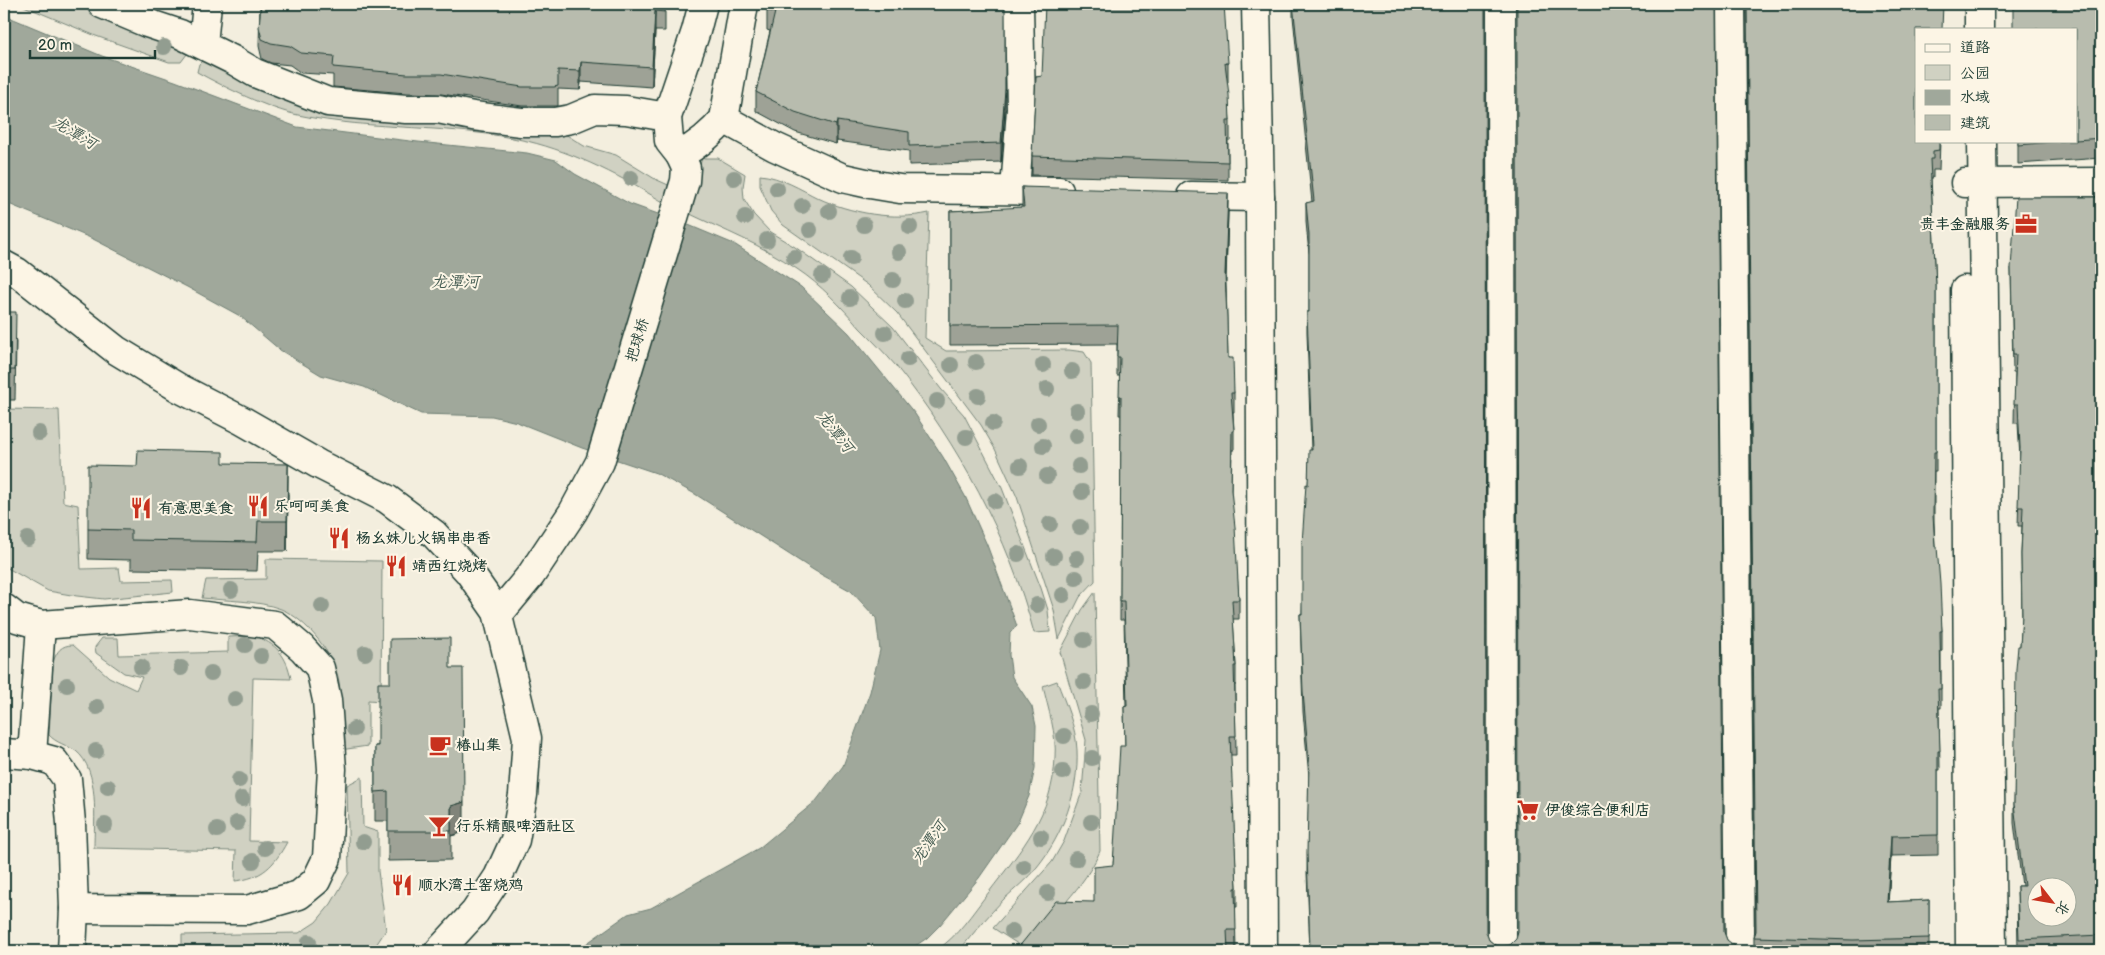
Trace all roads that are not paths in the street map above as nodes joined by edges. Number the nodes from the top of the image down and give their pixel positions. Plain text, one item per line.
1 (102, 4) edge
2 (207, 4) edge
3 (703, 4) edge
4 (744, 4) edge
5 (1019, 4) edge
6 (1256, 4) edge
7 (1501, 4) edge
8 (1731, 4) edge
9 (1962, 4) edge
10 (1979, 4) edge
11 (1962, 28) edge
12 (1980, 28) edge
13 (202, 44) junction
14 (667, 117) junction
15 (724, 119) junction
16 (1964, 142) edge
17 (1982, 142) edge
18 (680, 155) junction
19 (2101, 182) edge
20 (1974, 183) junction
21 (1015, 190) junction
22 (1084, 192) edge
23 (1162, 195) edge
24 (1260, 197) junction
25 (4, 265) edge
26 (4, 608) edge
27 (497, 612) junction
28 (41, 625) junction
29 (4, 753) edge
30 (32, 755) junction
31 (74, 909) junction
32 (72, 951) edge
33 (439, 951) edge
34 (1263, 951) edge
35 (1502, 951) edge
36 (1740, 951) edge
37 (1970, 951) edge
38 (1992, 951) edge

1 - 13 street
2 - 13 street
3 - 14 street
4 - 15 street
5 - 21 street
6 - 24 street
7 - 35 street
8 - 36 street
9 - 11 street
10 - 12 street
13 - 14 street
14 - 18 street, 把球桥
15 - 18 street
15 - 21 street
16 - 20 street
17 - 20 street
18 - 27 street, 把球桥
19 - 20 street
20 - 37 street
20 - 38 street
21 - 22 street
23 - 24 street
24 - 34 street
25 - 27 street
26 - 28 street
27 - 33 street
28 - 30 street
28 - 31 street
29 - 30 street
30 - 31 street
31 - 32 street

